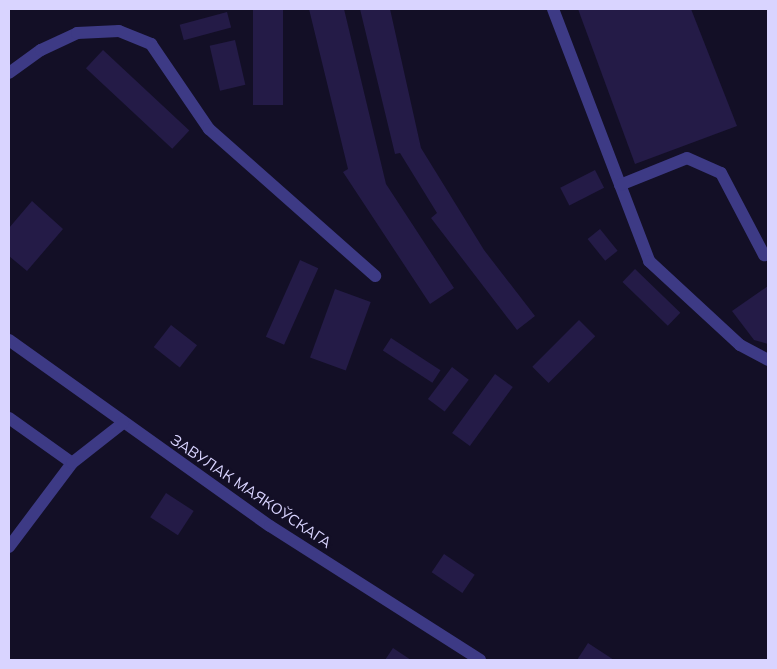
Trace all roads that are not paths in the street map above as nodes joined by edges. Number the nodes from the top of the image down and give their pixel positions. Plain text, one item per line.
1 (553, 9) edge
2 (9, 73) edge
3 (620, 185) junction
4 (764, 254) dead end
5 (375, 276) dead end
6 (9, 340) edge
7 (768, 360) edge
8 (9, 418) edge
9 (123, 422) junction
10 (72, 463) junction
11 (9, 546) edge
12 (480, 660) edge

1 - 3 street
2 - 5 street
3 - 4 street
3 - 7 street
6 - 9 street, ЗАВУЛАК МАЯКОЎСКАГА
8 - 10 street
9 - 10 street
9 - 12 street, ЗАВУЛАК МАЯКОЎСКАГА
10 - 11 street

